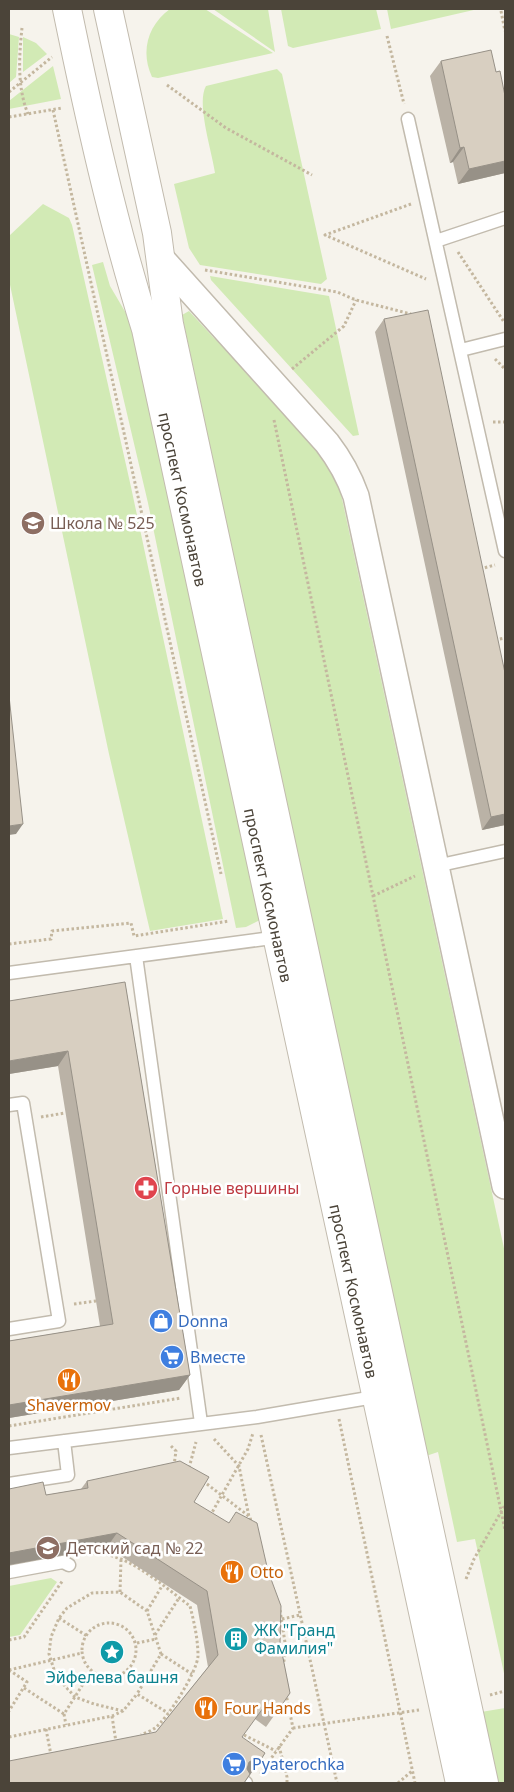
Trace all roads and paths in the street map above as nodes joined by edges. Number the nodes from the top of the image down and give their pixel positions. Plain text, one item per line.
1 (67, 9) edge
2 (108, 9) edge
3 (501, 11) dead end
4 (22, 28) dead end
5 (505, 30) edge
6 (387, 36) dead end
7 (56, 64) dead end
8 (20, 83) junction
9 (167, 85) dead end
10 (9, 92) edge
11 (65, 107) dead end
12 (53, 110) junction
13 (28, 114) junction
14 (9, 117) edge
15 (408, 119) joint
16 (312, 175) dead end
17 (426, 199) junction
18 (505, 218) edge
19 (442, 239) junction
20 (161, 258) junction
21 (204, 270) dead end
22 (446, 288) junction
23 (356, 300) junction
24 (419, 317) edge
25 (505, 325) edge
26 (505, 339) edge
27 (461, 350) junction
28 (286, 374) dead end
29 (272, 411) dead end
30 (505, 551) edge
31 (497, 565) dead end
32 (472, 571) edge
33 (505, 638) edge
34 (487, 642) edge
35 (505, 851) edge
36 (436, 866) junction
37 (221, 874) dead end
38 (373, 896) junction
39 (229, 920) dead end
40 (289, 934) junction
41 (9, 944) edge
42 (136, 956) junction
43 (9, 973) edge
44 (9, 1105) edge
45 (66, 1113) dead end
46 (26, 1120) junction
47 (505, 1186) edge
48 (96, 1301) dead end
49 (56, 1307) junction
50 (9, 1329) edge
51 (388, 1395) junction
52 (197, 1396) junction
53 (338, 1411) dead end
54 (257, 1417) junction
55 (201, 1423) junction
56 (9, 1426) edge
57 (64, 1441) junction
58 (9, 1448) edge
59 (239, 1466) junction
60 (189, 1468) junction
61 (181, 1471) edge
62 (195, 1474) edge
63 (202, 1480) edge
64 (9, 1484) edge
65 (222, 1497) junction
66 (505, 1505) edge
67 (501, 1511) junction
68 (250, 1517) junction
69 (207, 1520) edge
70 (251, 1526) edge
71 (505, 1530) edge
72 (86, 1554) edge
73 (121, 1559) junction
74 (69, 1565) joint
75 (9, 1572) edge
76 (464, 1583) dead end
77 (162, 1584) junction
78 (120, 1592) junction
79 (179, 1598) junction
80 (278, 1604) edge
81 (147, 1611) junction
82 (300, 1615) junction
83 (59, 1618) junction
84 (282, 1619) junction
85 (155, 1635) junction
86 (87, 1636) junction
87 (156, 1639) junction
88 (9, 1640) edge
89 (137, 1643) junction
90 (82, 1653) junction
91 (161, 1654) junction
92 (51, 1660) junction
93 (9, 1670) edge
94 (92, 1670) junction
95 (192, 1674) junction
96 (282, 1674) edge
97 (24, 1688) junction
98 (286, 1690) edge
99 (505, 1691) edge
100 (137, 1694) junction
101 (75, 1697) junction
102 (483, 1697) dead end
103 (425, 1709) dead end
104 (9, 1711) edge
105 (123, 1711) junction
106 (174, 1712) edge
107 (168, 1713) junction
108 (64, 1714) junction
109 (400, 1714) junction
110 (112, 1716) junction
111 (323, 1724) junction
112 (66, 1726) junction
113 (293, 1728) junction
114 (46, 1729) junction
115 (244, 1734) edge
116 (139, 1736) edge
117 (9, 1737) edge
118 (124, 1741) edge
119 (116, 1742) junction
120 (107, 1744) edge
121 (279, 1746) junction
122 (276, 1751) junction
123 (60, 1753) edge
124 (51, 1755) junction
125 (43, 1756) edge
126 (412, 1770) junction
127 (249, 1781) edge
128 (287, 1783) edge
129 (337, 1783) edge
130 (398, 1783) edge
131 (415, 1783) edge
132 (460, 1783) edge
133 (484, 1783) edge

1 - 40 street, проспект Космонавтов
2 - 20 street, проспект Космонавтов
3 - 5 path
4 - 8 path
6 - 15 path
7 - 8 path
8 - 10 path
8 - 13 path
9 - 16 path
11 - 12 path
12 - 13 path
12 - 37 path
13 - 14 path
15 - 17 lane
17 - 19 lane
17 - 22 path
18 - 19 lane
19 - 22 lane
19 - 25 path
20 - 36 street
20 - 40 street, проспект Космонавтов
21 - 23 path
22 - 27 lane
23 - 24 path
23 - 28 path
26 - 27 lane
27 - 30 lane
29 - 38 path
31 - 32 path
33 - 34 path
35 - 36 lane
36 - 38 path
36 - 47 street
38 - 67 path
39 - 41 path
40 - 42 lane
40 - 51 street, проспект Космонавтов
42 - 43 lane
42 - 52 lane
44 - 46 lane
45 - 46 path
46 - 49 lane
48 - 49 path
49 - 50 lane
51 - 54 lane
51 - 132 street, проспект Космонавтов
51 - 133 street, проспект Космонавтов
52 - 55 lane
52 - 56 path
53 - 109 path
54 - 55 lane
54 - 59 path
54 - 82 path
55 - 57 lane
55 - 59 path
55 - 60 path
57 - 58 lane
57 - 64 lane
59 - 65 path
59 - 68 path
60 - 61 path
60 - 62 path
63 - 65 path
65 - 68 path
65 - 69 path
66 - 67 path
67 - 71 path
67 - 76 path
68 - 70 path
72 - 73 path
73 - 77 path
73 - 78 path
74 - 75 lane
74 - 88 path
77 - 79 path
77 - 81 path
78 - 81 path
78 - 83 path
79 - 85 path
79 - 95 path
80 - 84 path
81 - 85 path
82 - 84 path
82 - 111 path
83 - 86 path
83 - 92 path
84 - 96 path
85 - 87 path
86 - 89 path
86 - 90 path
87 - 89 path
87 - 91 path
89 - 94 path
90 - 92 path
90 - 94 path
91 - 95 path
91 - 100 path
92 - 93 path
92 - 101 path
93 - 97 path
94 - 101 path
95 - 107 path
97 - 104 path
97 - 108 path
98 - 113 path
99 - 102 path
100 - 105 path
100 - 107 path
101 - 105 path
101 - 108 path
103 - 109 path
105 - 110 path
106 - 107 path
107 - 116 path
108 - 112 path
109 - 111 path
109 - 126 path
110 - 112 path
110 - 119 path
111 - 113 path
111 - 129 path
112 - 114 path
113 - 121 path
114 - 117 path
114 - 124 path
115 - 122 path
118 - 119 path
119 - 120 path
121 - 122 path
121 - 128 path
122 - 127 path
123 - 124 path
124 - 125 path
126 - 130 path
126 - 131 path

